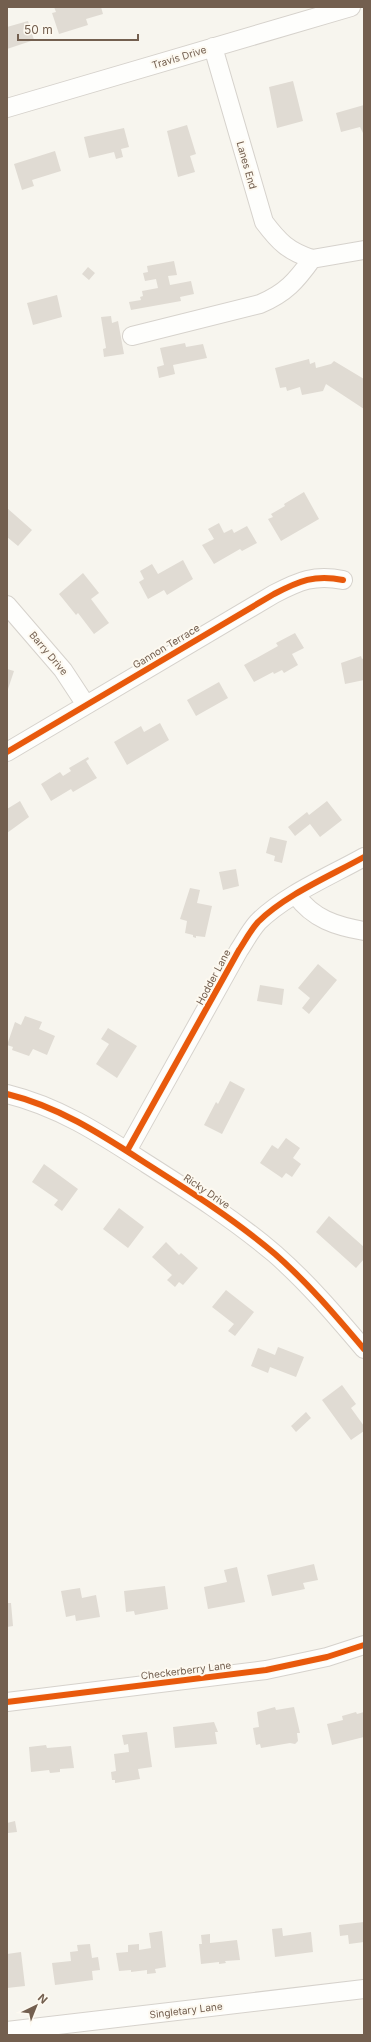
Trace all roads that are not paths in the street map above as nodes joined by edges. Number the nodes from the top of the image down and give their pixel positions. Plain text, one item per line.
1 (351, 7) edge
2 (213, 47) junction
3 (7, 108) edge
4 (364, 250) edge
5 (312, 259) junction
6 (132, 336) dead end
7 (343, 580) dead end
8 (7, 606) edge
9 (86, 705) junction
10 (7, 752) edge
11 (364, 857) edge
12 (296, 895) junction
13 (364, 931) edge
14 (7, 1094) edge
15 (127, 1151) junction
16 (364, 1348) edge
17 (364, 1645) edge
18 (7, 1702) edge
19 (364, 1989) edge
20 (7, 2031) edge

1 - 2 street, Travis Drive
2 - 3 street, Travis Drive
2 - 5 street, Lanes End
4 - 5 street
5 - 6 street
7 - 9 street, Gannon Terrace
8 - 9 street, Barry Drive
9 - 10 street, Gannon Terrace
11 - 12 street, Hodder Lane
12 - 13 street
12 - 15 street, Hodder Lane
14 - 15 street, Ricky Drive
15 - 16 street, Ricky Drive
17 - 18 street, Checkerberry Lane
19 - 20 street, Singletary Lane

